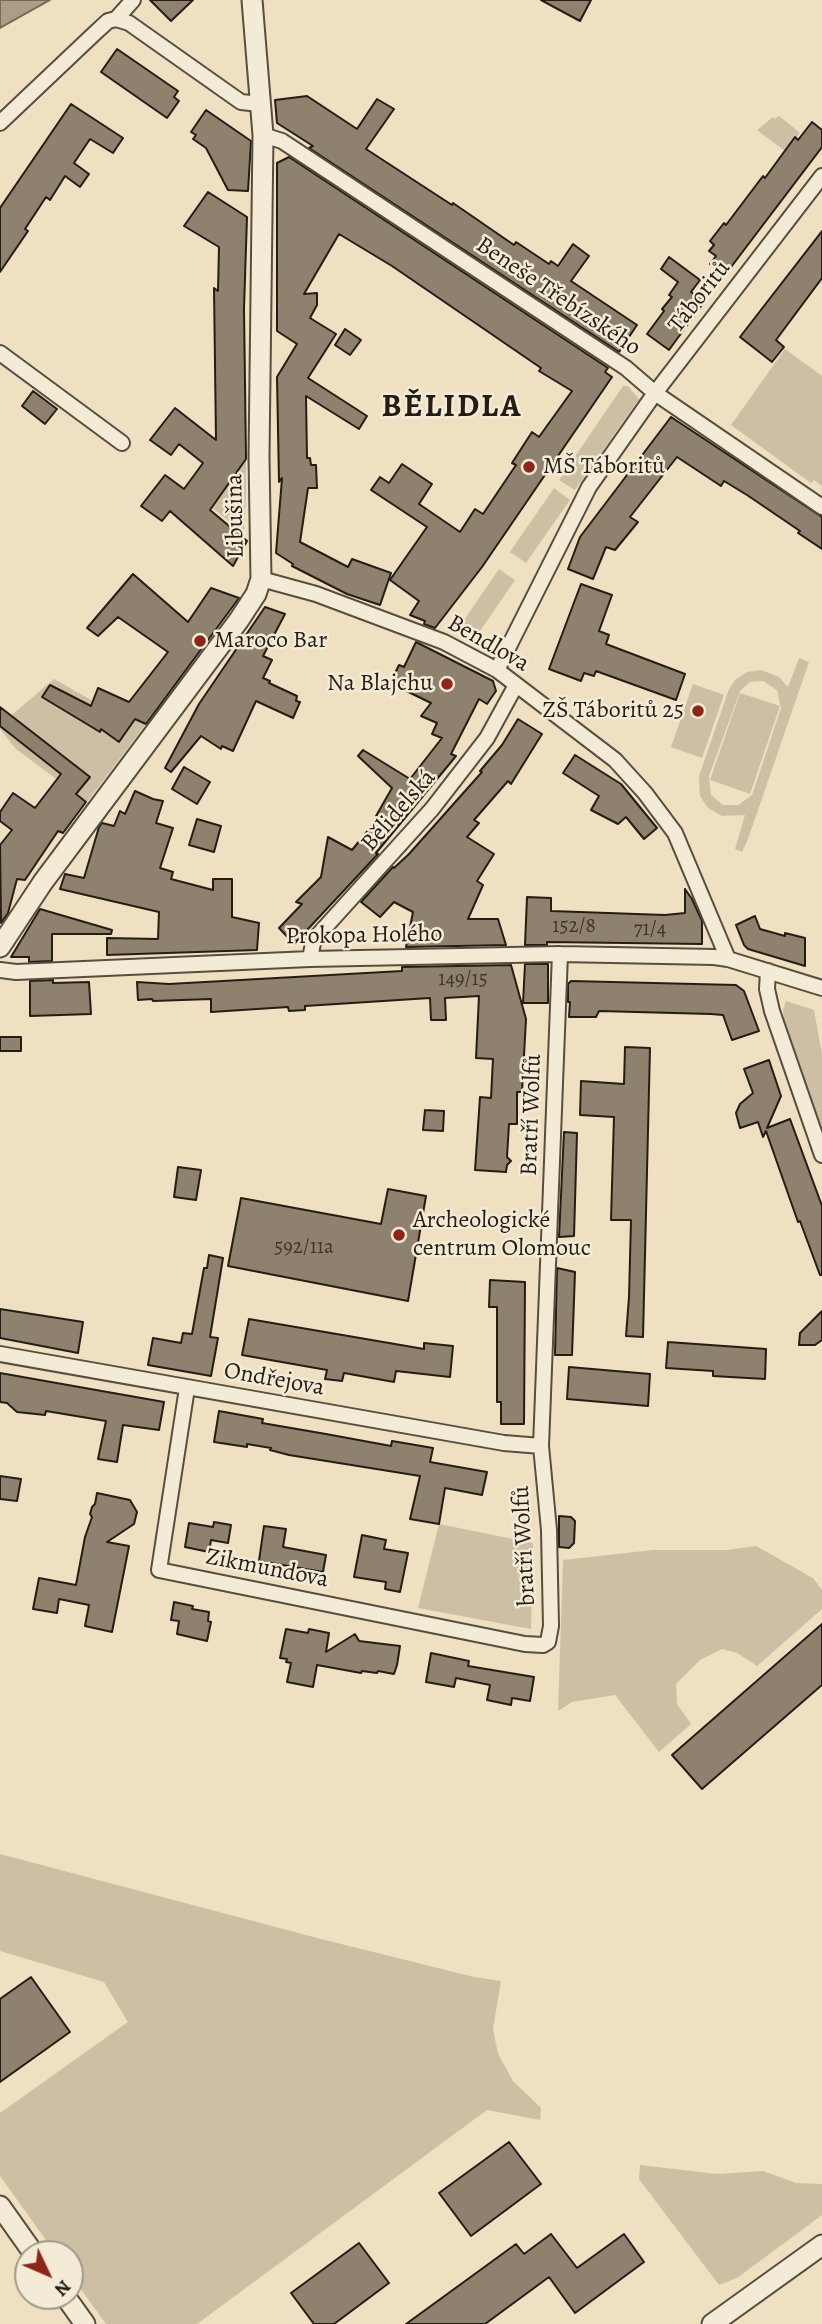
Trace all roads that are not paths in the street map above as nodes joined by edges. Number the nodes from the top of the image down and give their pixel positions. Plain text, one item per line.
1 (133, 0) edge
2 (252, 0) edge
3 (116, 19) junction
4 (260, 104) junction
5 (0, 123) edge
6 (263, 135) junction
7 (822, 176) edge
8 (0, 353) edge
9 (655, 393) junction
10 (122, 443) dead end
11 (822, 507) edge
12 (261, 579) junction
13 (497, 670) junction
14 (516, 685) junction
15 (0, 947) edge
16 (560, 954) junction
17 (729, 958) junction
18 (310, 959) junction
19 (0, 970) edge
20 (768, 971) junction
21 (822, 988) edge
22 (822, 1155) edge
23 (0, 1354) edge
24 (187, 1388) junction
25 (541, 1446) junction
26 (548, 1642) joint
27 (0, 2206) edge
28 (24, 2240) edge
29 (822, 2245) edge
30 (712, 2324) edge

1 - 3 street
2 - 4 street, Libušina
3 - 4 street
3 - 5 street
4 - 6 street, Libušina
6 - 9 street, Beneše Třebízského
6 - 12 street, Libušina
7 - 9 street, Táboritů
8 - 10 street
9 - 11 street, Beneše Třebízského
9 - 13 street, Táboritů
12 - 13 street, Bendlova
12 - 15 street, Libušina
13 - 14 street, Bendlova
14 - 17 street, Bendlova
14 - 18 street, Bělidelská
16 - 17 street, Prokopa Holého
16 - 18 street, Prokopa Holého
16 - 25 street, Bratří Wolfů
17 - 20 street, Prokopa Holého
18 - 19 street, Prokopa Holého
20 - 21 street, Prokopa Holého
20 - 22 street
23 - 24 street, Ondřejova
24 - 25 street, Ondřejova
24 - 26 street, Zikmundova
25 - 26 street, bratří Wolfů
27 - 28 street
29 - 30 street

